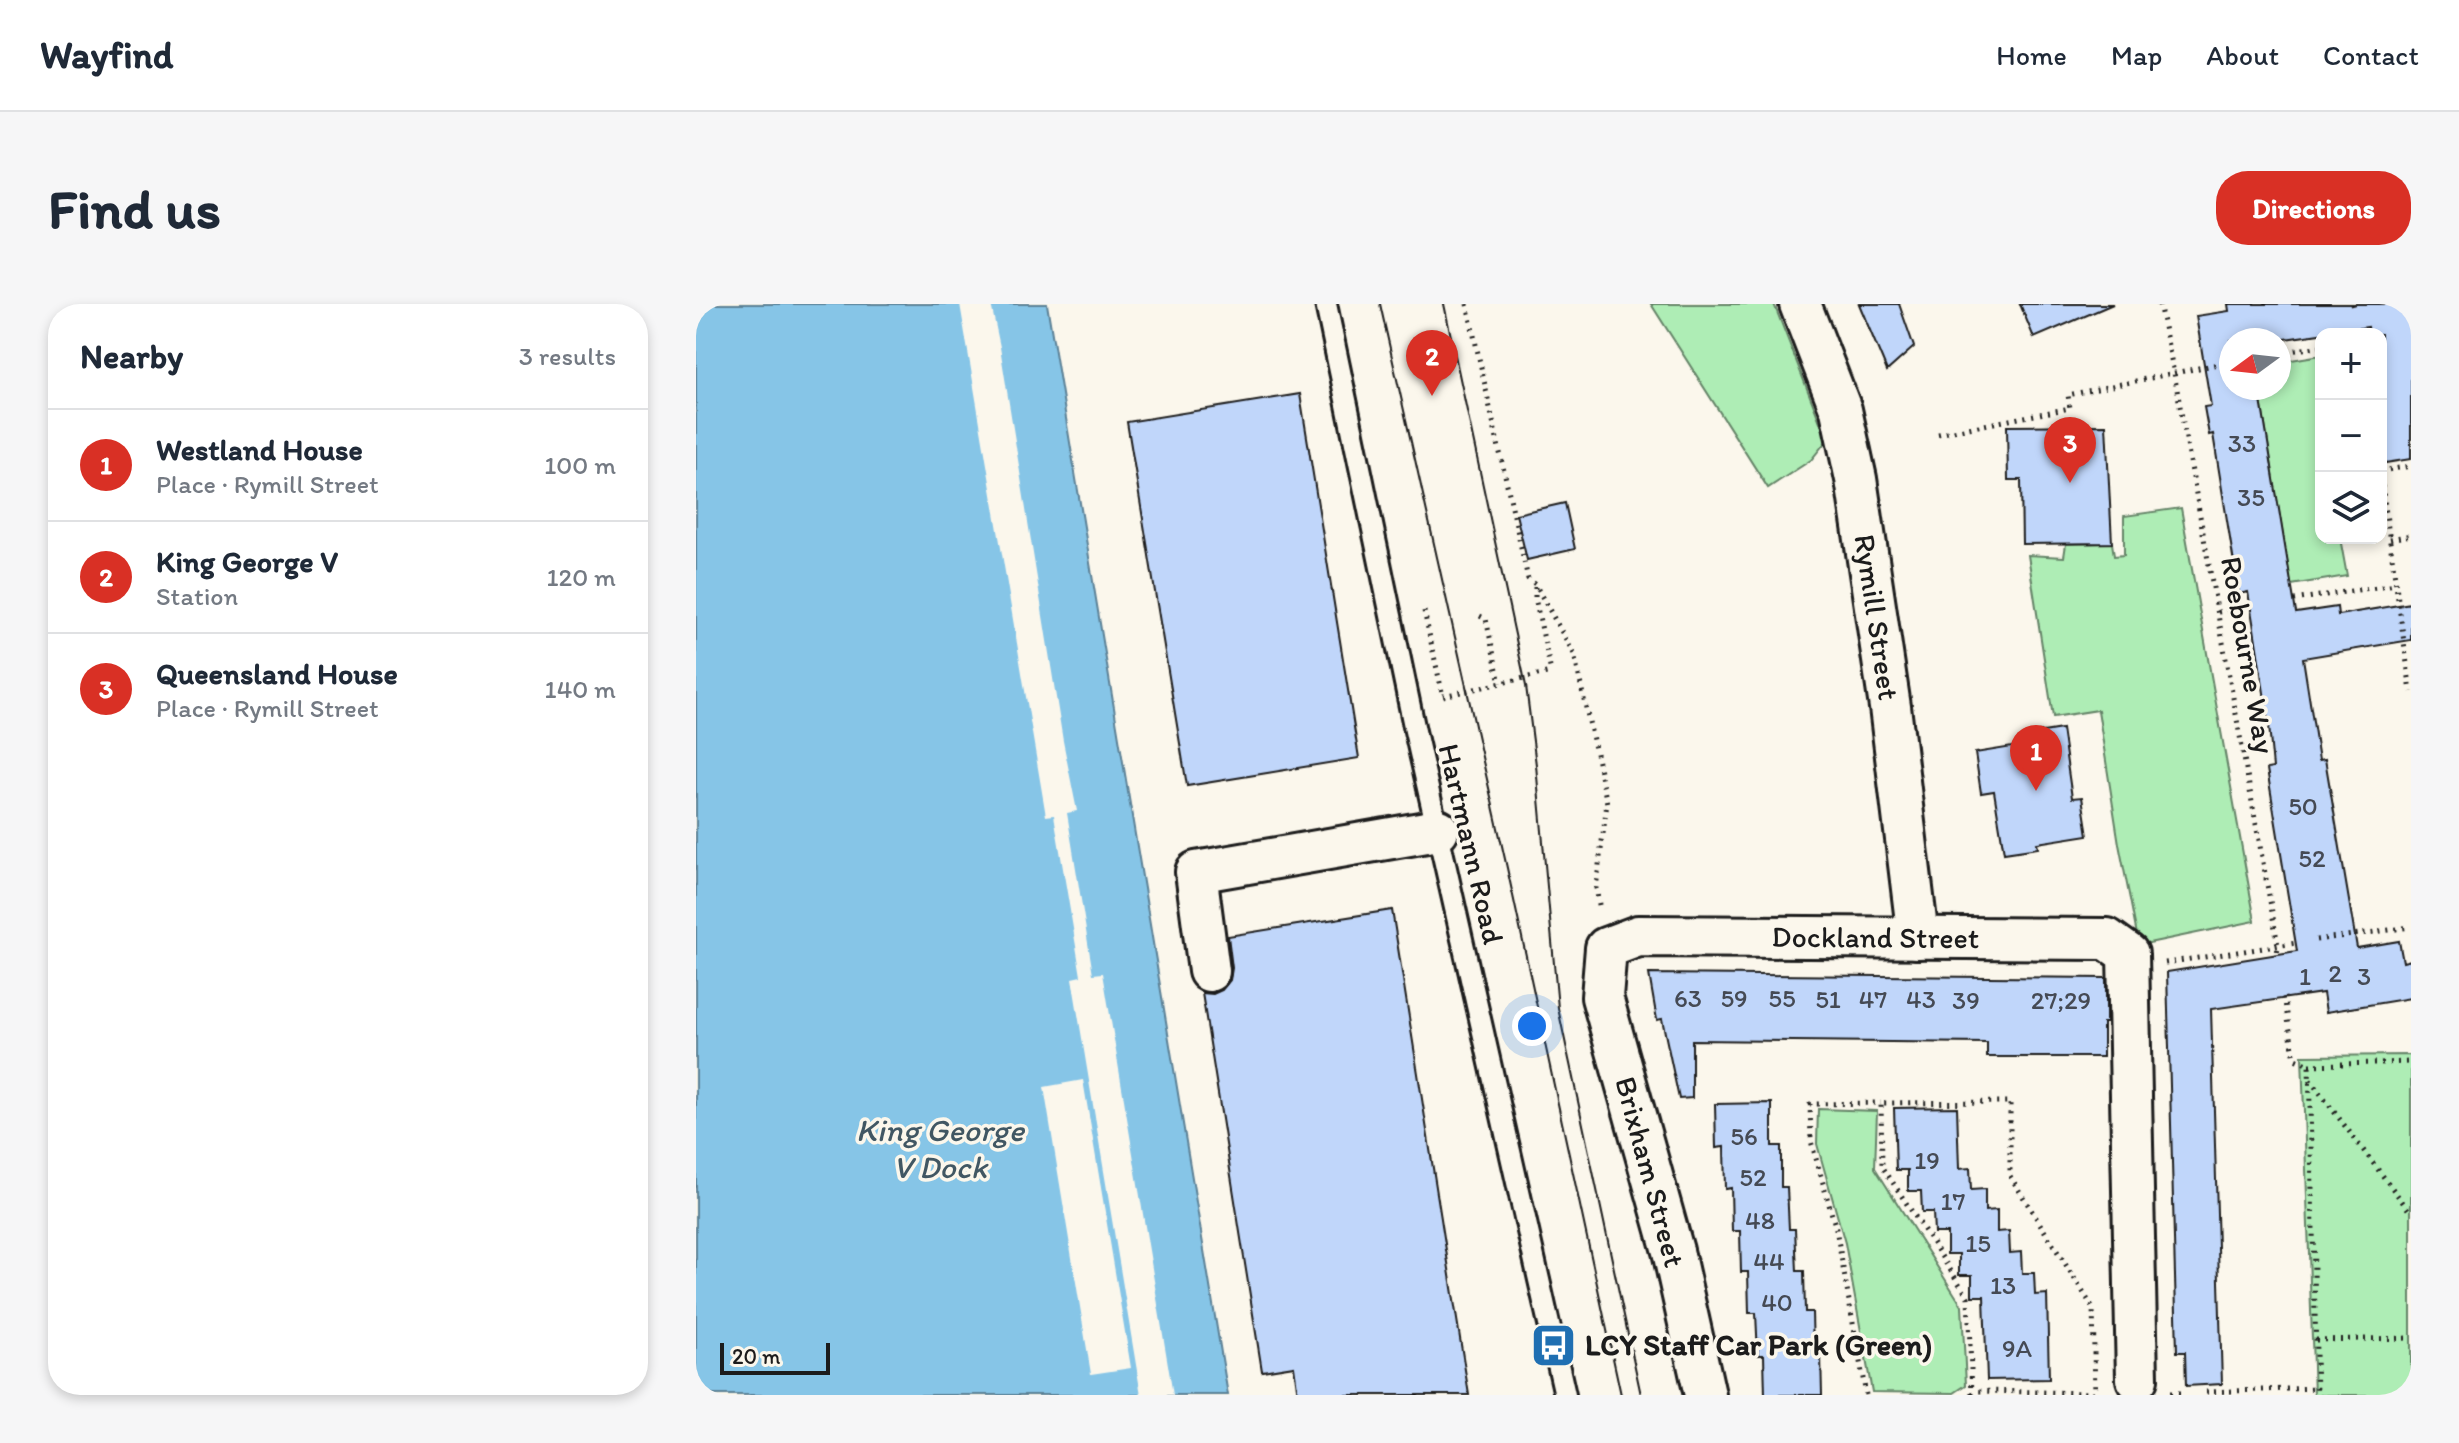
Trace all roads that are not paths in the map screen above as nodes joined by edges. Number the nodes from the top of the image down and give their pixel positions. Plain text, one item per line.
1 (1326, 304) edge
2 (1800, 304) edge
3 (1438, 830) junction
4 (1604, 931) joint
5 (1918, 938) junction
6 (1209, 971) dead end
7 (2123, 1386) road end
8 (1565, 1395) edge
9 (1705, 1395) edge

1 - 3 lane, Hartmann Road
2 - 5 street, Rymill Street
3 - 6 street
3 - 8 lane, Hartmann Road
4 - 5 street, Dockland Street
4 - 9 street, Brixham Street
5 - 7 street, Dockland Street

